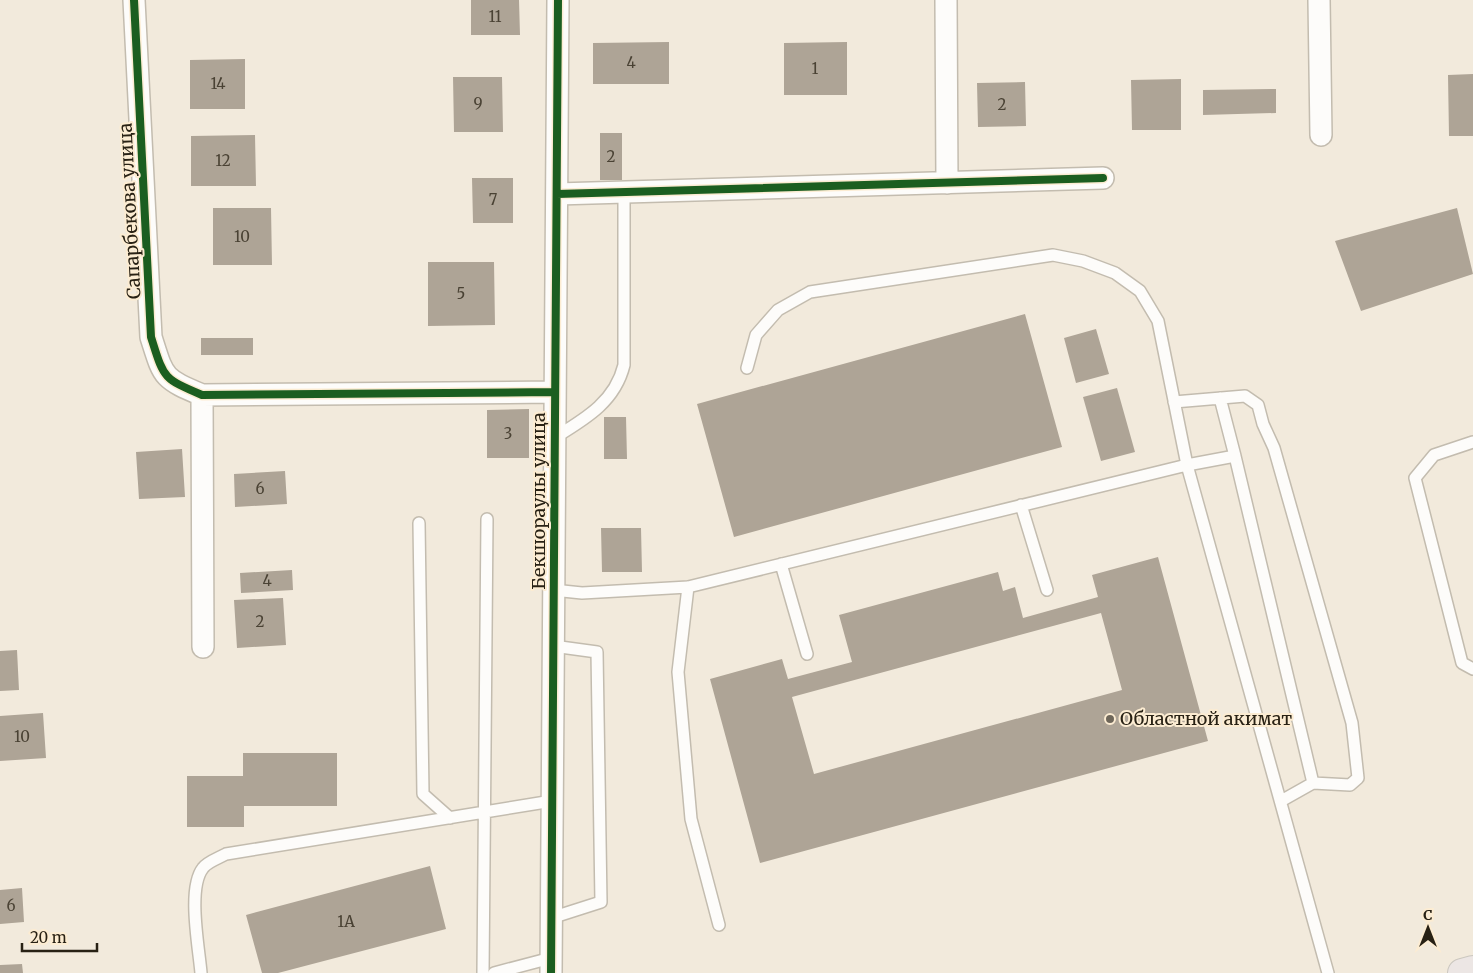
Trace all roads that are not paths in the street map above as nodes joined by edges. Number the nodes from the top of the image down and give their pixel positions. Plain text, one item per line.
1 (134, 0) edge
2 (558, 0) edge
3 (946, 0) edge
4 (1319, 0) edge
5 (1321, 135) dead end
6 (1103, 178) dead end
7 (947, 183) junction
8 (624, 192) junction
9 (557, 194) junction
10 (747, 368) dead end
11 (555, 392) junction
12 (202, 395) junction
13 (1220, 398) junction
14 (1174, 402) junction
15 (554, 438) junction
16 (1473, 442) edge
17 (1235, 456) junction
18 (1187, 465) junction
19 (1021, 505) junction
20 (487, 519) dead end
21 (419, 523) dead end
22 (781, 564) junction
23 (688, 587) junction
24 (553, 590) junction
25 (1047, 590) dead end
26 (553, 646) junction
27 (203, 647) dead end
28 (807, 654) dead end
29 (1473, 669) edge
30 (1313, 783) junction
31 (552, 801) junction
32 (1280, 801) junction
33 (483, 813) junction
34 (450, 818) junction
35 (552, 918) junction
36 (719, 925) dead end
37 (551, 965) edge
38 (1473, 970) edge
39 (201, 973) edge
40 (483, 973) edge
41 (494, 973) edge
42 (1328, 973) edge
43 (1462, 973) edge

1 - 12 street, Сапарбекова улица
2 - 9 street, Бекшораулы улица
3 - 7 street
4 - 5 street
6 - 7 street
7 - 8 street
8 - 9 street
8 - 15 lane
9 - 11 street, Бекшораулы улица
10 - 14 lane
11 - 12 street
11 - 15 street, Бекшораулы улица
12 - 27 street
13 - 14 lane
13 - 17 lane
13 - 30 lane
14 - 18 lane
15 - 24 street, Бекшораулы улица
16 - 29 lane
17 - 18 lane
17 - 30 lane
18 - 19 lane
18 - 32 lane
19 - 22 lane
19 - 25 lane
20 - 33 lane
21 - 34 lane
22 - 23 lane
22 - 28 lane
23 - 24 lane
23 - 36 lane
24 - 26 street, Бекшораулы улица
26 - 31 street, Бекшораулы улица
26 - 35 lane
30 - 32 lane
31 - 33 lane
31 - 35 street, Бекшораулы улица
32 - 42 lane
33 - 34 lane
33 - 40 lane
34 - 39 lane
35 - 37 street, Бекшораулы улица
37 - 41 lane
38 - 43 main road

